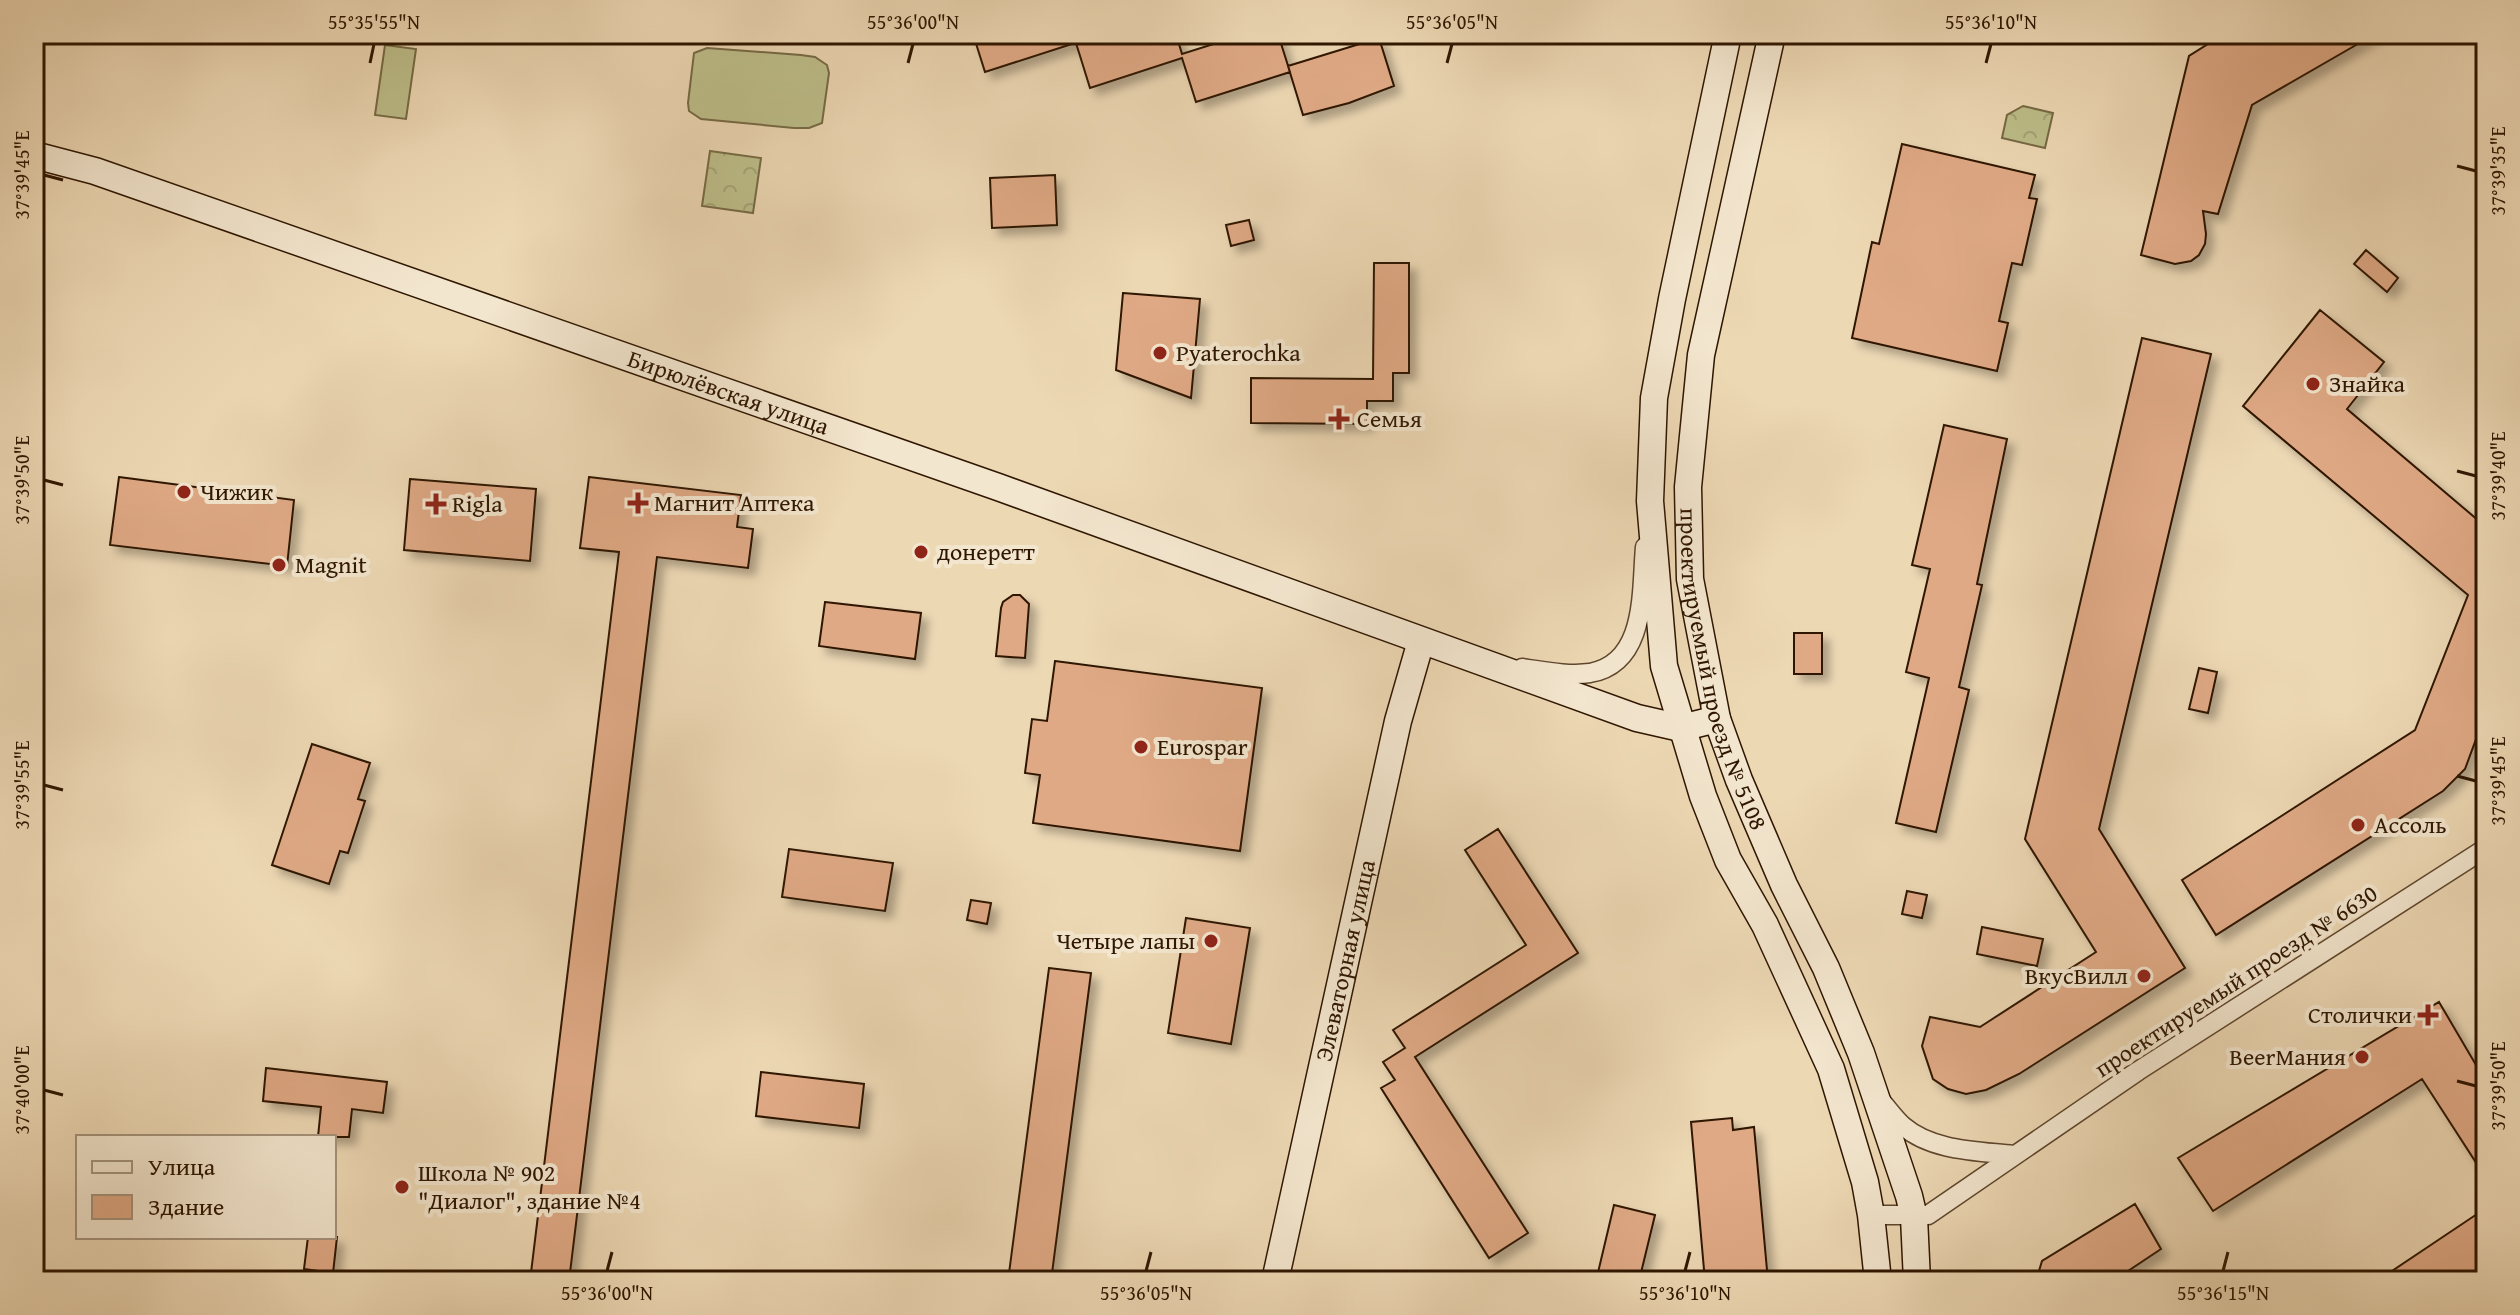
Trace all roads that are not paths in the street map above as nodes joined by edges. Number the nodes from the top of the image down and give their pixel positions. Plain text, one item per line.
1 (1728, 34) edge
2 (1772, 34) edge
3 (34, 155) edge
4 (1650, 501) junction
5 (1421, 641) junction
6 (1488, 665) junction
7 (1717, 719) junction
8 (1681, 728) junction
9 (2486, 848) edge
10 (1876, 1095) junction
11 (2013, 1155) junction
12 (1871, 1215) junction
13 (1914, 1217) junction
14 (1275, 1281) edge
15 (1878, 1281) edge
16 (1917, 1281) edge

1 - 4 main road, проектируемый проезд № 5108
2 - 7 main road, проектируемый проезд № 5108
3 - 5 main road, Бирюлёвская улица
4 - 6 street
4 - 8 main road, проектируемый проезд № 5108
5 - 6 main road, Бирюлёвская улица
5 - 14 main road, Элеваторная улица
6 - 8 main road, Бирюлёвская улица
7 - 8 main road
7 - 10 main road, проектируемый проезд № 5108
8 - 12 main road, проектируемый проезд № 5108
9 - 11 street, проектируемый проезд № 6630
10 - 11 street
10 - 13 main road, проектируемый проезд № 5108
11 - 13 street, проектируемый проезд № 6630
12 - 13 street
12 - 15 main road, проектируемый проезд № 5108
13 - 16 main road, проектируемый проезд № 5108

